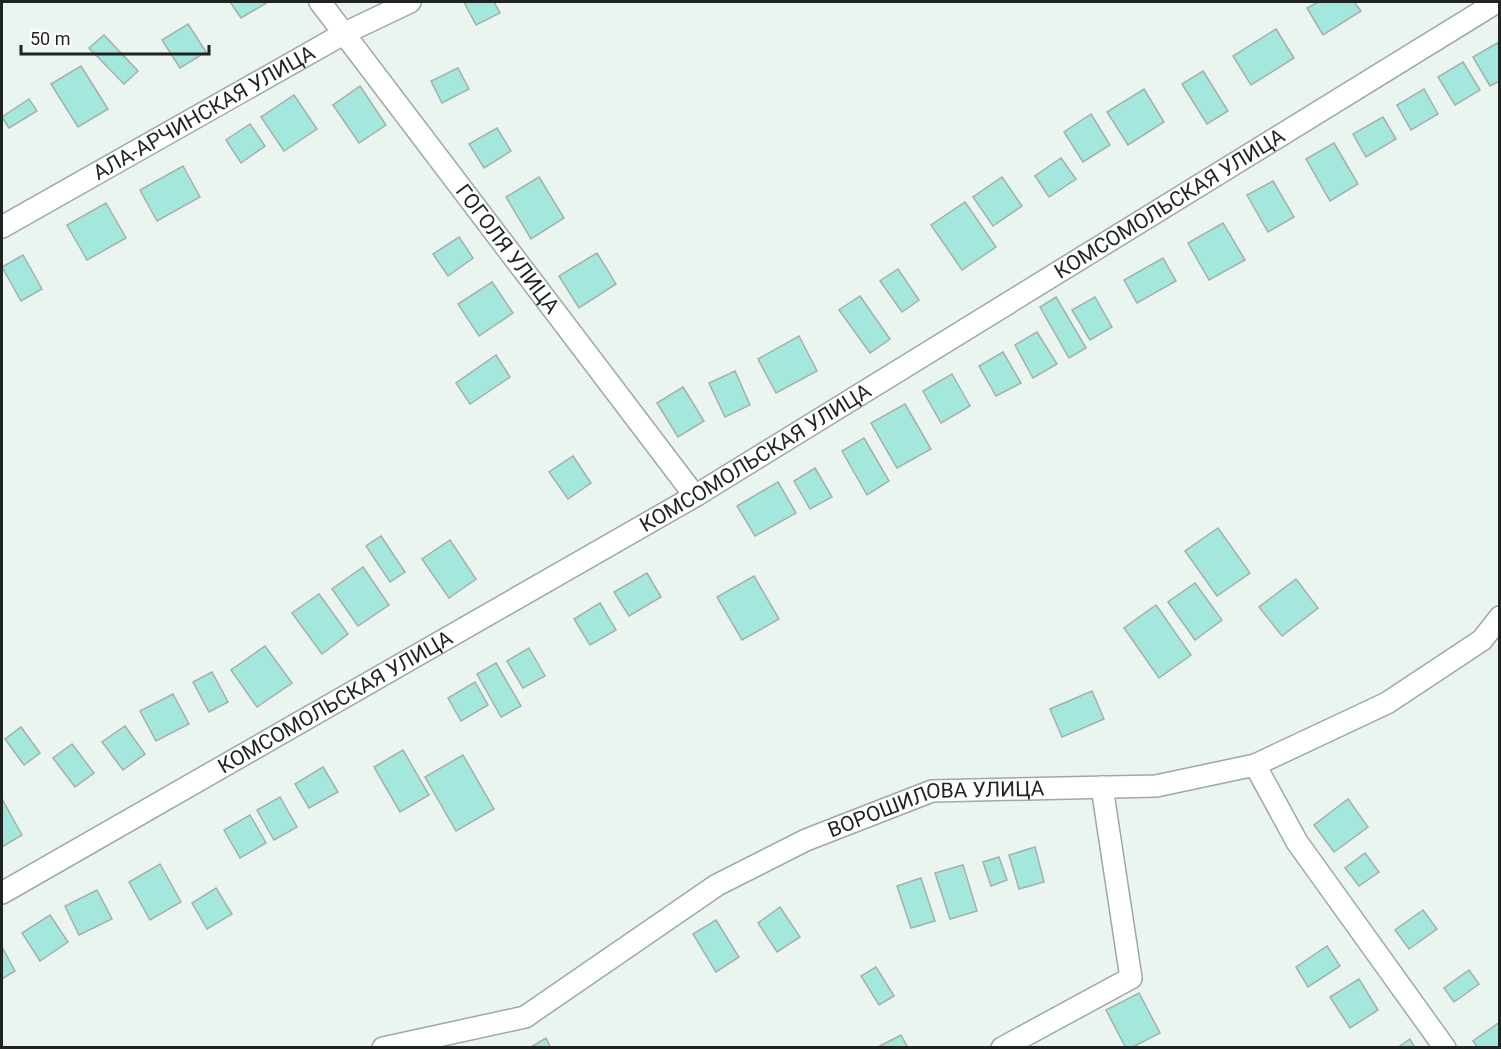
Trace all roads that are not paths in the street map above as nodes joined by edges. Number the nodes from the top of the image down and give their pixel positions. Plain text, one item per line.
1 (321, 2) edge
2 (410, 2) edge
3 (1497, 2) edge
4 (345, 33) junction
5 (2, 227) edge
6 (695, 496) junction
7 (1497, 624) edge
8 (1255, 765) junction
9 (1102, 787) junction
10 (2, 893) edge
11 (383, 1047) edge
12 (1002, 1047) edge
13 (1445, 1047) edge

1 - 4 street, ГОГОЛЯ УЛИЦА
2 - 4 street, АЛА-АРЧИНСКАЯ УЛИЦА
3 - 6 street, КОМСОМОЛЬСКАЯ УЛИЦА
4 - 5 street, АЛА-АРЧИНСКАЯ УЛИЦА
4 - 6 street, ГОГОЛЯ УЛИЦА
6 - 10 street, КОМСОМОЛЬСКАЯ УЛИЦА
7 - 8 street, ВОРОШИЛОВА УЛИЦА
8 - 9 street, ВОРОШИЛОВА УЛИЦА
8 - 13 street
9 - 11 street, ВОРОШИЛОВА УЛИЦА
9 - 12 street

